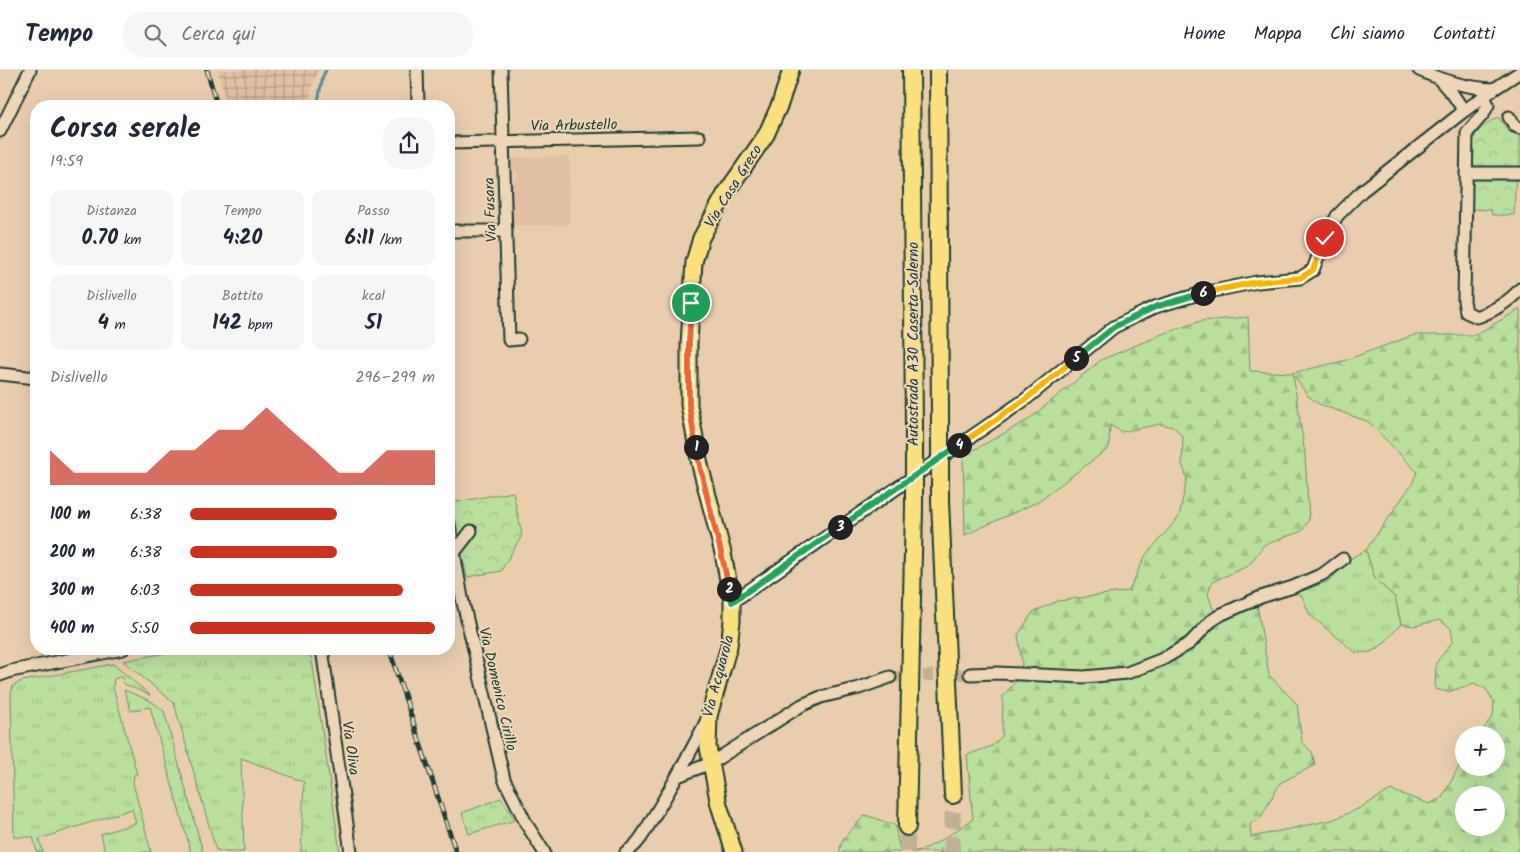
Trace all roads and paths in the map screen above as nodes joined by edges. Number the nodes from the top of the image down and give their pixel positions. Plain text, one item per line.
1 (30, 70) edge
2 (417, 70) edge
3 (501, 70) edge
4 (791, 70) edge
5 (911, 70) edge
6 (938, 70) edge
7 (949, 70) edge
8 (1418, 70) edge
9 (1520, 72) edge
10 (1438, 79) junction
11 (1494, 89) junction
12 (1484, 96) junction
13 (418, 100) edge
14 (1464, 111) junction
15 (1509, 117) dead end
16 (1520, 128) edge
17 (0, 131) edge
18 (699, 137) dead end
19 (502, 142) junction
20 (455, 143) edge
21 (1466, 173) junction
22 (1520, 173) edge
23 (939, 185) junction
24 (506, 231) junction
25 (455, 232) edge
26 (1520, 289) edge
27 (519, 339) dead end
28 (0, 374) edge
29 (30, 377) edge
30 (471, 531) dead end
31 (455, 554) edge
32 (1343, 559) dead end
33 (455, 566) edge
34 (732, 602) junction
35 (92, 655) edge
36 (323, 655) edge
37 (970, 674) tunnel mouth
38 (0, 675) edge
39 (890, 677) tunnel mouth
40 (708, 716) junction
41 (711, 763) junction
42 (678, 776) junction
43 (953, 795) tunnel mouth
44 (907, 827) tunnel mouth
45 (629, 850) edge
46 (351, 852) edge
47 (544, 852) edge
48 (734, 852) edge

1 - 17 street
2 - 13 street
3 - 19 street, Via Fusara
4 - 34 main road, Via Casa Greco
5 - 44 highway, Autostrada A30 Caserta-Salerno, bridge
6 - 23 highway, Autostrada A30 Caserta-Salerno
7 - 23 highway
8 - 10 street
9 - 11 street
10 - 11 street
10 - 14 street
11 - 12 street
12 - 14 street
12 - 21 street
14 - 34 street
15 - 16 street
18 - 19 street, Via Arbustello
19 - 20 street, Via Arbustello
19 - 24 street, Via Fusara
21 - 22 street
21 - 26 street
23 - 43 highway, Autostrada A30 Caserta-Salerno, bridge
24 - 25 street
24 - 27 street, Via Fusara
28 - 29 street
30 - 31 street
32 - 37 street
33 - 47 street, Via Domenico Cirillo
34 - 40 main road, Via Acquarola
35 - 38 street
36 - 46 street, Via Oliva
39 - 41 street
40 - 41 main road
40 - 42 street, Via Acquarola
41 - 42 street
41 - 48 main road
42 - 45 street, Via Acquarola

